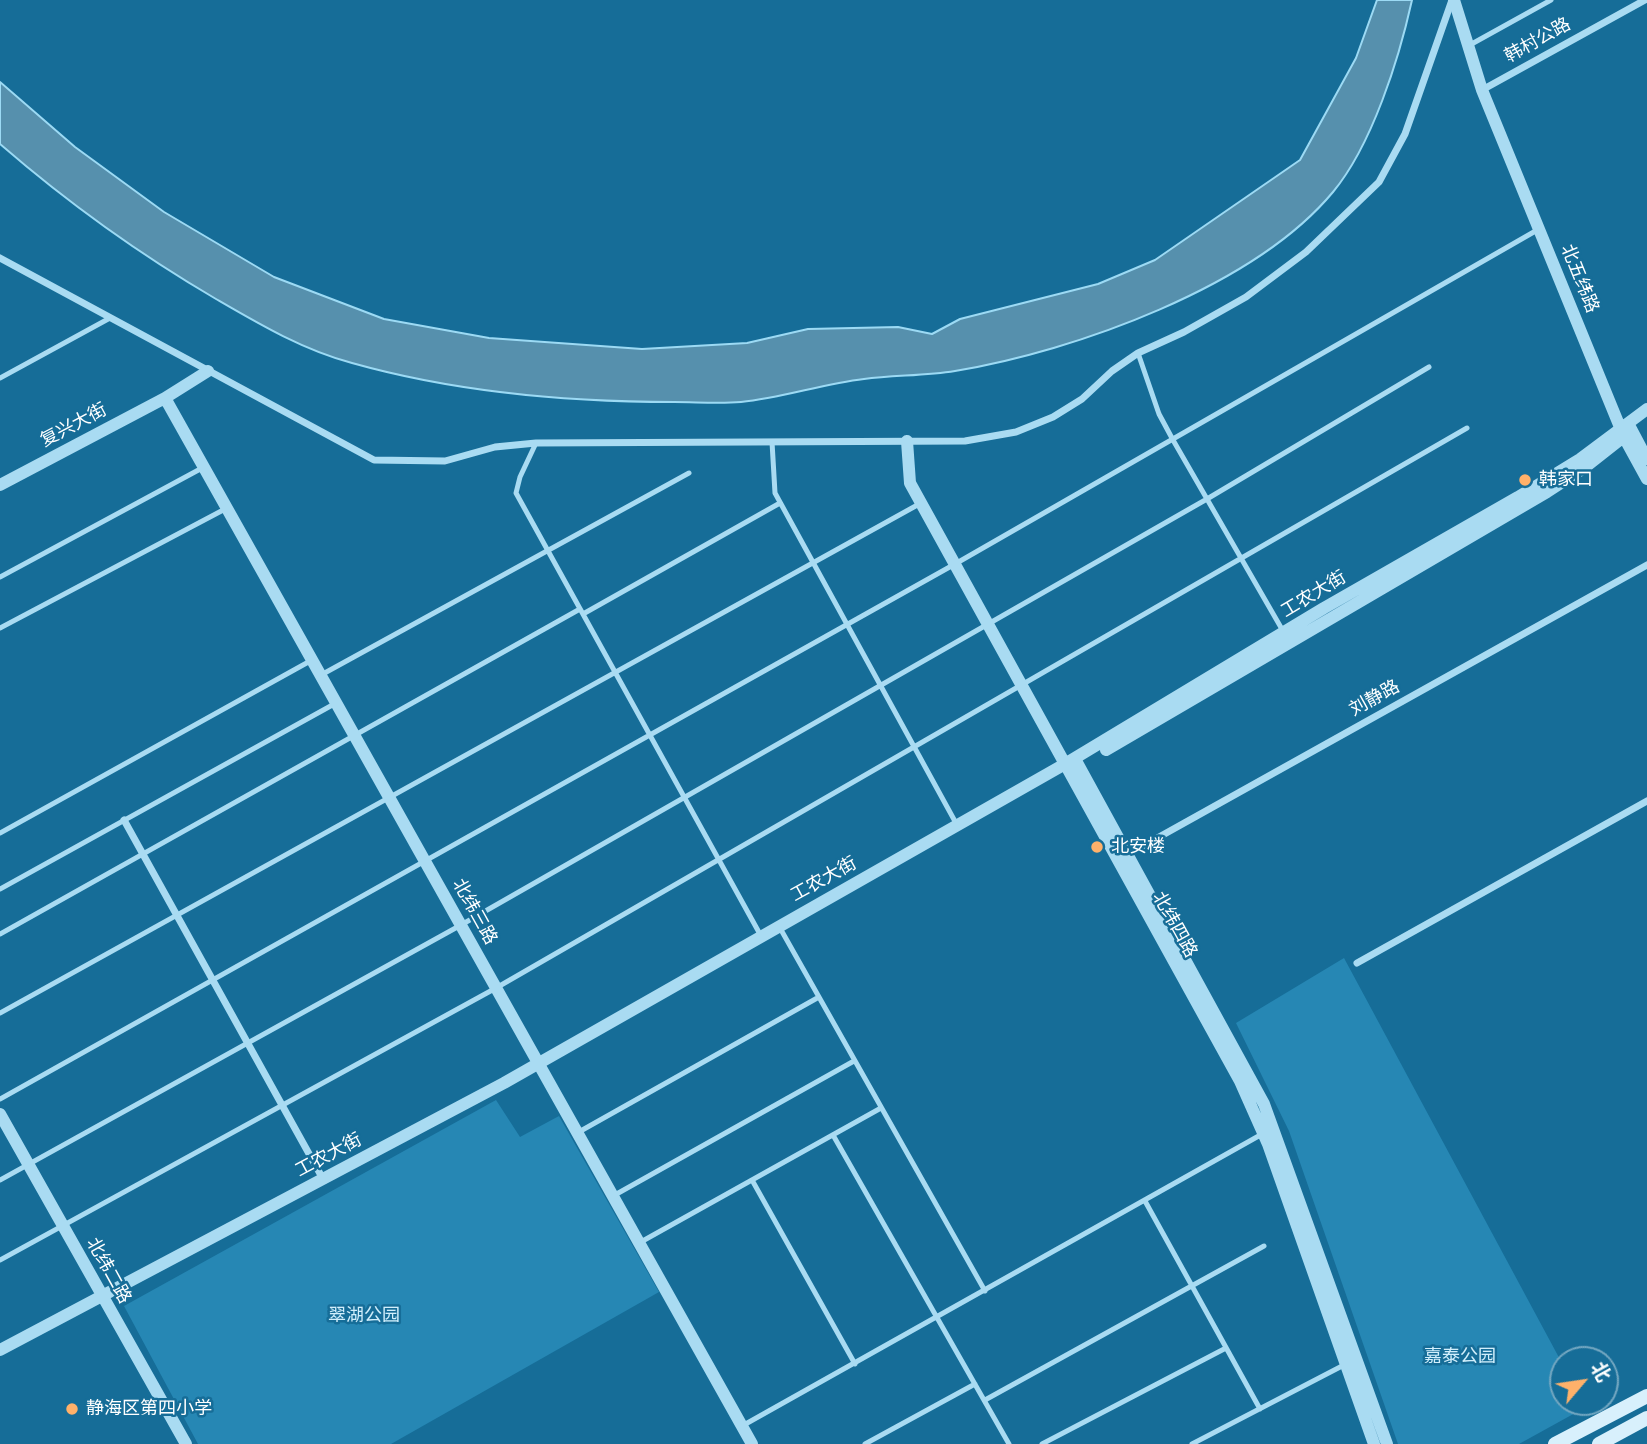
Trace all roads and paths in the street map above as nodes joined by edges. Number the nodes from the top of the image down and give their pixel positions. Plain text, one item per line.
1 (1453, 0) edge
2 (1551, 0) edge
3 (1645, 0) edge
4 (1468, 46) junction
5 (1482, 90) junction
6 (1539, 229) junction
7 (0, 258) edge
8 (110, 318) junction
9 (1138, 353) junction
10 (1429, 367) dead end
11 (208, 371) junction
12 (0, 378) edge
13 (165, 398) junction
14 (1647, 409) edge
15 (1466, 428) dead end
16 (1626, 429) junction
17 (1173, 440) junction
18 (907, 441) junction
19 (772, 442) junction
20 (536, 443) junction
21 (1647, 459) edge
22 (204, 467) junction
23 (689, 473) dead end
24 (1647, 480) edge
25 (0, 485) edge
26 (1207, 499) junction
27 (780, 503) junction
28 (921, 503) junction
29 (227, 508) junction
30 (549, 552) junction
31 (1242, 560) junction
32 (814, 564) junction
33 (955, 564) junction
34 (1647, 565) edge
35 (0, 577) edge
36 (582, 611) junction
37 (847, 624) junction
38 (988, 624) junction
39 (0, 628) edge
40 (1284, 633) junction
41 (312, 660) junction
42 (616, 674) junction
43 (321, 676) junction
44 (881, 685) junction
45 (1023, 687) junction
46 (336, 702) junction
47 (354, 735) junction
48 (650, 735) junction
49 (916, 748) junction
50 (1072, 765) junction
51 (684, 797) junction
52 (390, 799) junction
53 (1647, 801) edge
54 (124, 820) junction
55 (957, 825) junction
56 (0, 833) edge
57 (143, 854) junction
58 (1123, 857) junction
59 (719, 861) junction
60 (426, 862) junction
61 (0, 889) edge
62 (177, 916) junction
63 (461, 925) junction
64 (779, 925) junction
65 (0, 934) edge
66 (761, 936) junction
67 (1357, 962) dead end
68 (213, 981) junction
69 (496, 988) junction
70 (819, 998) junction
71 (0, 1013) edge
72 (247, 1043) junction
73 (854, 1061) junction
74 (539, 1063) junction
75 (0, 1099) edge
76 (282, 1107) junction
77 (881, 1108) junction
78 (0, 1114) edge
79 (1268, 1131) junction
80 (578, 1133) junction
81 (833, 1135) junction
82 (29, 1165) junction
83 (323, 1179) junction
84 (0, 1180) edge
85 (752, 1180) junction
86 (613, 1196) junction
87 (1145, 1200) junction
88 (63, 1226) junction
89 (639, 1243) junction
90 (1264, 1246) dead end
91 (0, 1260) edge
92 (1192, 1286) junction
93 (985, 1291) junction
94 (102, 1296) junction
95 (938, 1318) junction
96 (1226, 1348) junction
97 (0, 1350) edge
98 (1351, 1361) junction
99 (855, 1364) junction
100 (975, 1384) junction
101 (1647, 1396) edge
102 (985, 1400) junction
103 (1260, 1409) junction
104 (1647, 1418) edge
105 (742, 1426) junction
106 (186, 1444) edge
107 (752, 1444) edge
108 (865, 1444) edge
109 (1009, 1444) edge
110 (1042, 1444) edge
111 (1192, 1444) edge
112 (1374, 1444) edge
113 (1387, 1444) edge
114 (1555, 1444) edge
115 (1600, 1444) edge

1 - 4 street, 北五纬路
1 - 9 street
2 - 4 lane
3 - 5 street, 韩村公路
4 - 5 street, 北五纬路
5 - 6 street, 北五纬路
6 - 16 street, 北五纬路
6 - 17 lane
7 - 8 street
8 - 11 street
8 - 12 lane
9 - 17 lane
9 - 18 street
10 - 26 lane
11 - 13 street, 复兴大街
11 - 20 street
13 - 22 street, 北纬三路
13 - 25 street, 复兴大街
14 - 16 street, 工农大街
15 - 31 lane
16 - 21 street, 北五纬路
16 - 24 street, 北五纬路
16 - 40 street, 工农大街
16 - 50 street, 工农大街
17 - 26 lane
17 - 33 lane
18 - 19 street
18 - 28 street, 北纬四路
19 - 20 street
19 - 27 lane
20 - 30 lane
22 - 29 street, 北纬三路
22 - 35 lane
23 - 30 lane
26 - 31 lane
26 - 38 lane
27 - 32 lane
27 - 36 lane
28 - 32 lane
28 - 33 street, 北纬四路
29 - 39 lane
29 - 41 street, 北纬三路
30 - 36 lane
30 - 43 lane
31 - 40 lane
31 - 45 lane
32 - 37 lane
32 - 42 lane
33 - 37 lane
33 - 38 street, 北纬四路
34 - 58 street, 刘静路
36 - 42 lane
36 - 47 lane
37 - 44 lane
37 - 48 lane
38 - 44 lane
38 - 45 street, 北纬四路
40 - 50 street, 工农大街
41 - 43 street, 北纬三路
41 - 56 lane
42 - 48 lane
42 - 52 lane
43 - 46 street, 北纬三路
44 - 49 lane
44 - 51 lane
45 - 49 lane
45 - 50 street, 北纬四路
46 - 47 street, 北纬三路
46 - 54 lane
47 - 52 street, 北纬三路
47 - 57 lane
48 - 51 lane
48 - 60 lane
49 - 55 lane
49 - 59 lane
50 - 55 street, 工农大街
50 - 58 street, 北纬四路
51 - 59 lane
51 - 63 lane
52 - 60 street, 北纬三路
52 - 62 lane
53 - 67 street
54 - 57 street
54 - 61 lane
55 - 64 street, 工农大街
57 - 62 street
57 - 65 lane
58 - 79 street, 北纬四路
59 - 66 lane
59 - 69 lane
60 - 63 street, 北纬三路
60 - 68 lane
62 - 68 street
62 - 71 lane
63 - 69 street, 北纬三路
63 - 72 lane
64 - 66 street, 工农大街
64 - 70 lane
66 - 74 street, 工农大街
68 - 72 street
68 - 75 lane
69 - 74 street, 北纬三路
69 - 76 lane
70 - 73 lane
70 - 80 lane
72 - 76 street
72 - 82 lane
73 - 77 lane
73 - 86 lane
74 - 80 street, 北纬三路
74 - 83 street, 工农大街
76 - 83 street
76 - 88 lane
77 - 81 lane
77 - 93 lane
78 - 82 street, 北纬二路
79 - 87 lane
79 - 98 street, 北纬四路
80 - 86 street, 北纬三路
81 - 85 lane
81 - 95 lane
82 - 84 lane
82 - 88 street, 北纬二路
83 - 94 street, 工农大街
85 - 89 lane
85 - 99 lane
86 - 89 street, 北纬三路
87 - 92 lane
87 - 93 lane
88 - 91 lane
88 - 94 street, 北纬二路
89 - 105 street, 北纬三路
90 - 92 lane
92 - 96 lane
92 - 102 lane
93 - 95 lane
94 - 97 street, 工农大街
94 - 106 street, 北纬二路
95 - 99 lane
95 - 100 lane
96 - 103 lane
96 - 110 lane
98 - 103 lane
98 - 112 street, 北纬四路
98 - 113 street, 北纬四路
99 - 105 lane
100 - 102 lane
100 - 108 lane
101 - 114 main road
102 - 109 lane
103 - 111 lane
104 - 115 main road
105 - 107 street, 北纬三路

